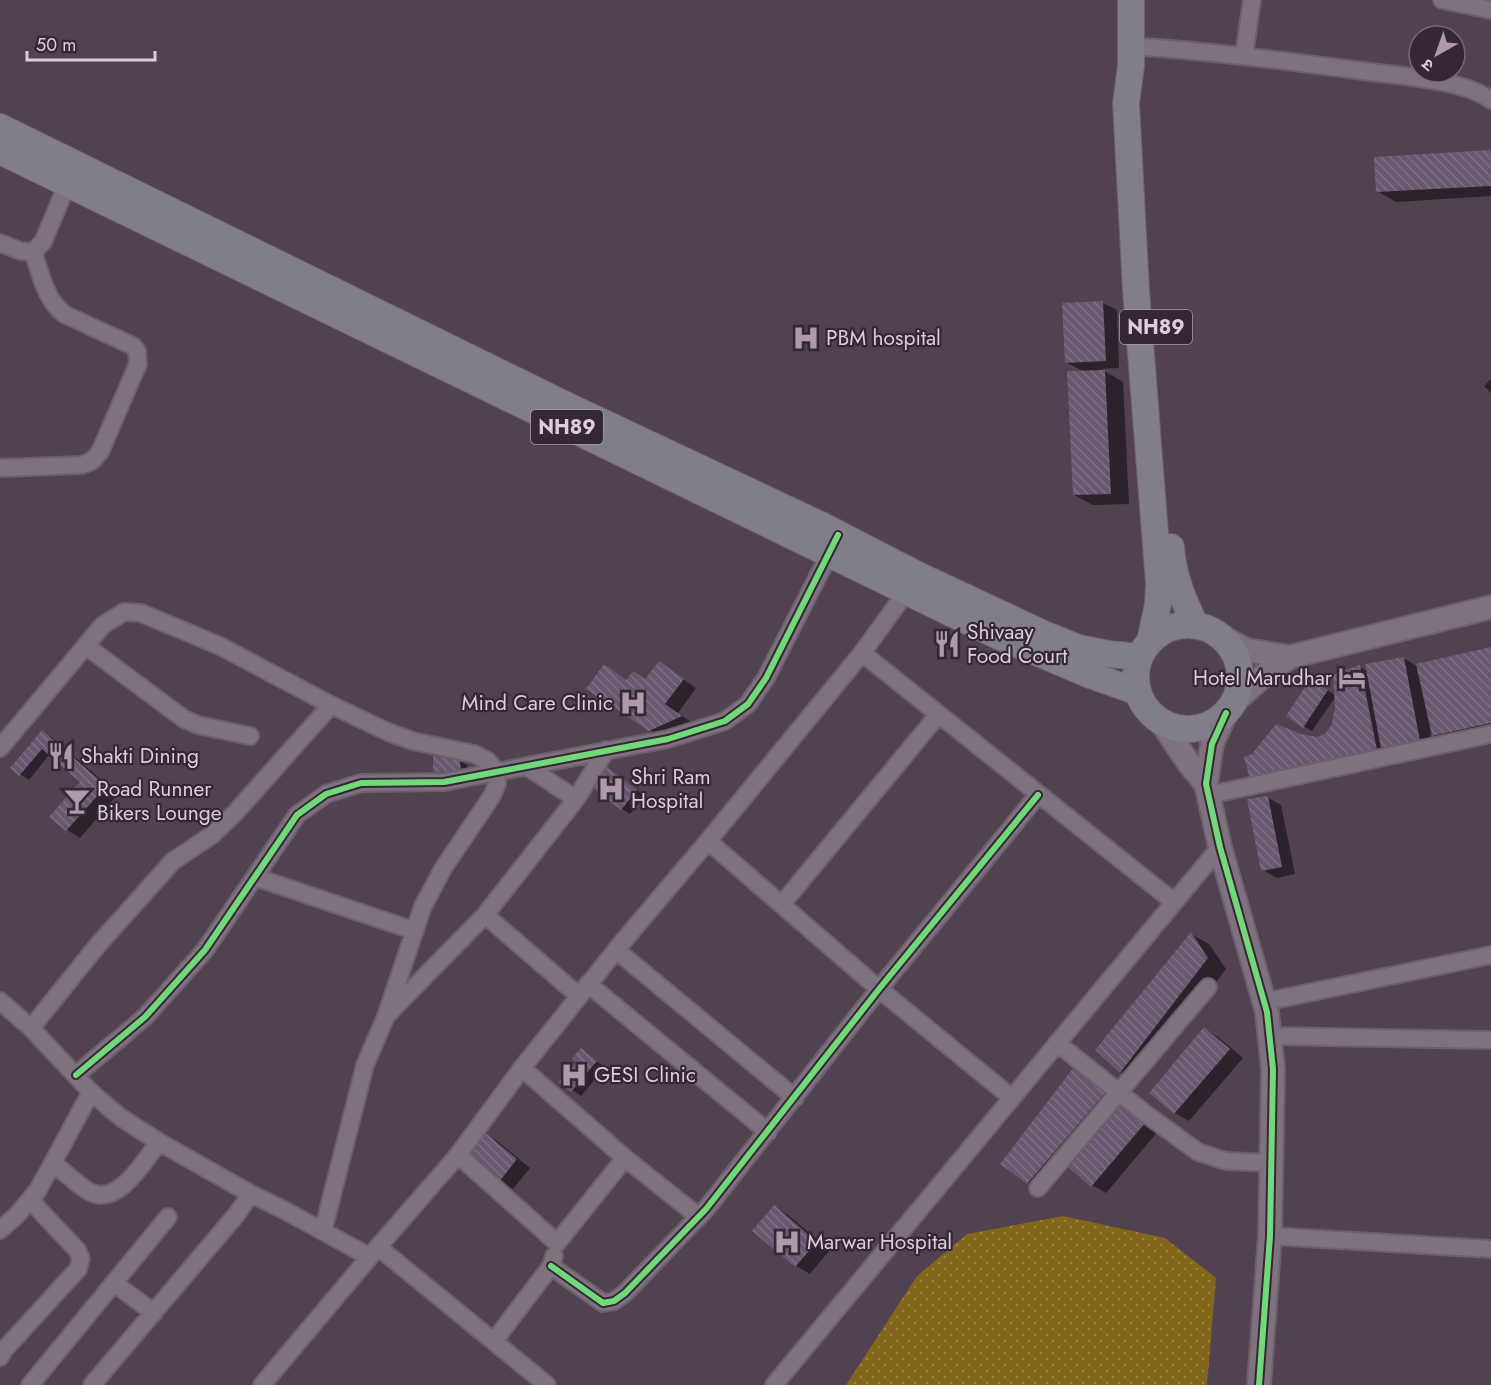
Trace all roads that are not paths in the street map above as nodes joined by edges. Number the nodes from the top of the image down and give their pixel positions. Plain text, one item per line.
1 (1131, 0) edge
2 (1252, 0) edge
3 (1442, 0) edge
4 (1491, 10) edge
5 (1131, 56) junction
6 (1244, 56) junction
7 (1491, 100) edge
8 (0, 127) edge
9 (0, 151) edge
10 (71, 173) junction
11 (0, 243) edge
12 (33, 252) junction
13 (0, 468) edge
14 (834, 545) junction
15 (913, 584) junction
16 (1491, 607) edge
17 (1205, 629) junction
18 (86, 646) junction
19 (1145, 649) junction
20 (861, 653) junction
21 (1290, 657) junction
22 (1138, 692) junction
23 (331, 705) junction
24 (1230, 707) junction
25 (938, 715) junction
26 (1161, 722) junction
27 (1491, 734) edge
28 (250, 736) dead end
29 (0, 748) edge
30 (606, 750) junction
31 (526, 766) junction
32 (497, 772) junction
33 (1208, 789) junction
34 (1038, 795) junction
35 (576, 799) junction
36 (708, 841) junction
37 (1220, 847) junction
38 (255, 877) junction
39 (1174, 902) junction
40 (782, 904) junction
41 (485, 915) junction
42 (415, 931) junction
43 (616, 950) junction
44 (1491, 955) edge
45 (1208, 987) dead end
46 (879, 989) junction
47 (584, 990) junction
48 (0, 1001) edge
49 (1264, 1002) junction
50 (386, 1016) junction
51 (31, 1028) junction
52 (1270, 1036) junction
53 (1491, 1040) edge
54 (1057, 1043) junction
55 (522, 1068) junction
56 (76, 1075) junction
57 (91, 1092) junction
58 (1119, 1092) junction
59 (795, 1098) junction
60 (1012, 1098) junction
61 (768, 1132) junction
62 (159, 1142) junction
63 (458, 1155) junction
64 (625, 1158) junction
65 (53, 1163) junction
66 (1271, 1163) junction
67 (1038, 1188) dead end
68 (251, 1194) junction
69 (30, 1200) junction
70 (168, 1217) dead end
71 (699, 1217) junction
72 (0, 1230) edge
73 (323, 1231) junction
74 (1270, 1236) junction
75 (557, 1243) junction
76 (1491, 1249) edge
77 (374, 1252) junction
78 (551, 1266) junction
79 (114, 1283) junction
80 (153, 1313) junction
81 (494, 1341) junction
82 (0, 1357) edge
83 (30, 1385) edge
84 (92, 1385) edge
85 (262, 1385) edge
86 (548, 1385) edge
87 (774, 1385) edge
88 (1259, 1385) edge

1 - 5 main road, NH89
2 - 6 street
3 - 4 street
5 - 6 street
5 - 17 main road, NH89
5 - 19 main road, NH89
6 - 7 street
8 - 10 main road, NH89
9 - 10 main road, NH89
10 - 12 street
10 - 14 main road, NH89
11 - 12 street
12 - 13 street
14 - 15 main road, NH89
14 - 30 street
15 - 19 main road, NH89
15 - 20 street
15 - 22 main road, NH89
16 - 21 street
17 - 19 main road
17 - 21 street
17 - 24 main road, NH89
18 - 23 street
18 - 28 street
18 - 29 street
19 - 22 main road, NH89
20 - 25 street
20 - 36 street
21 - 24 street
22 - 26 main road
23 - 32 street
23 - 51 street
24 - 26 main road
24 - 33 street
25 - 34 street
25 - 40 street
26 - 33 street
27 - 33 street
30 - 31 street
30 - 35 street
31 - 32 street
31 - 35 street
32 - 38 street
32 - 42 street
33 - 37 street
34 - 39 street
34 - 46 street
35 - 41 street
36 - 40 street
36 - 43 street
37 - 39 street
37 - 49 street
38 - 42 street
38 - 56 street
39 - 54 street
40 - 46 street
41 - 47 street
41 - 50 street
42 - 50 street
43 - 47 street
43 - 59 street
44 - 49 street
45 - 58 street
46 - 59 street
46 - 60 street
47 - 55 street
47 - 61 street
48 - 51 street
49 - 52 street
50 - 73 street
51 - 56 street
52 - 53 street
52 - 66 street
54 - 58 street
54 - 60 street
55 - 63 street
55 - 64 street
56 - 57 street
57 - 62 street
57 - 65 street
58 - 66 street
58 - 67 street
59 - 61 street
60 - 87 street
61 - 71 street
62 - 65 street
62 - 68 street
63 - 75 street
63 - 77 street
64 - 71 street
64 - 75 street
65 - 69 street
66 - 74 street
68 - 73 street
68 - 80 street
69 - 72 street
69 - 82 street
70 - 79 street
71 - 78 street
73 - 77 street
74 - 76 street
74 - 88 street
75 - 78 street
77 - 81 street
77 - 85 street
78 - 81 street
79 - 80 street
79 - 83 street
80 - 84 street
81 - 86 street

